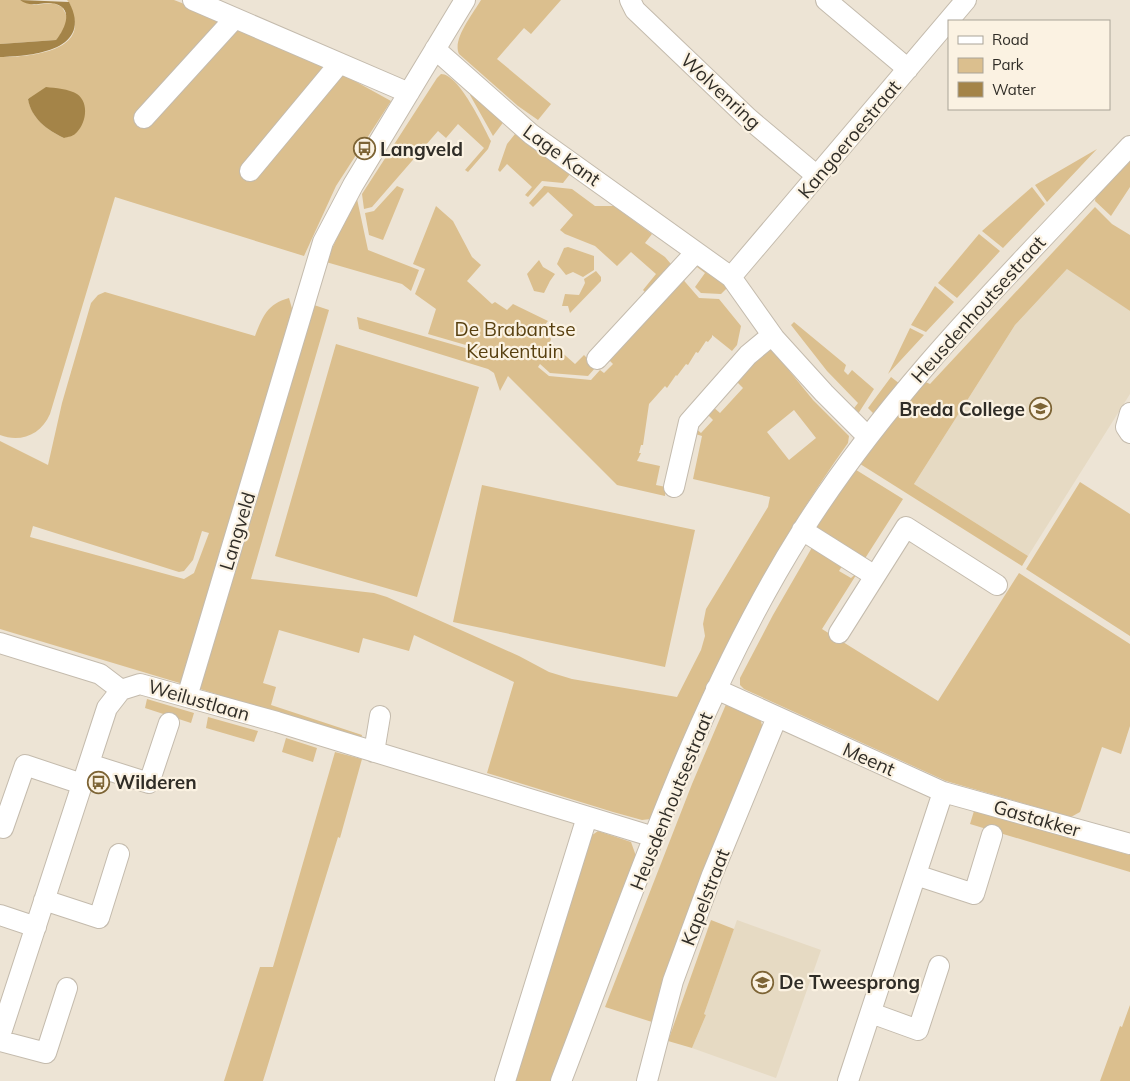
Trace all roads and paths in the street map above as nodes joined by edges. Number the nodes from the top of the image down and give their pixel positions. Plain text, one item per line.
1 (193, 0) edge
2 (465, 0) edge
3 (630, 0) edge
4 (826, 0) edge
5 (966, 0) edge
6 (235, 18) junction
7 (949, 20) edge
8 (948, 21) edge
9 (436, 49) junction
10 (339, 64) junction
11 (908, 69) junction
12 (409, 93) junction
13 (144, 118) dead end
14 (1130, 146) edge
15 (250, 171) dead end
16 (817, 176) junction
17 (696, 252) junction
18 (731, 278) junction
19 (772, 335) junction
20 (597, 359) dead end
21 (1130, 413) edge
22 (1130, 433) edge
23 (868, 437) junction
24 (674, 487) dead end
25 (802, 530) junction
26 (875, 576) junction
27 (997, 584) dead end
28 (839, 633) dead end
29 (0, 643) edge
30 (716, 689) junction
31 (121, 690) junction
32 (187, 697) junction
33 (380, 716) dead end
34 (777, 717) junction
35 (169, 723) dead end
36 (374, 752) junction
37 (89, 764) junction
38 (82, 784) junction
39 (943, 792) junction
40 (587, 817) junction
41 (3, 828) dead end
42 (992, 836) dead end
43 (654, 837) junction
44 (1130, 844) edge
45 (119, 854) dead end
46 (916, 875) junction
47 (44, 900) junction
48 (0, 915) edge
49 (36, 927) junction
50 (939, 966) dead end
51 (67, 988) dead end
52 (871, 1014) junction
53 (0, 1036) edge
54 (0, 1040) edge
55 (505, 1081) edge
56 (561, 1081) edge
57 (647, 1081) edge
58 (848, 1081) edge

1 - 6 street
2 - 9 street
3 - 16 street, Wolvenring
4 - 11 street
5 - 7 street, Kangoeroestraat
6 - 10 street
6 - 13 street
8 - 11 street, Kangoeroestraat
9 - 12 street
9 - 17 street, Lage Kant
10 - 12 street
10 - 15 street
11 - 16 street, Kangoeroestraat
12 - 32 street, Langveld
14 - 23 street, Heusdenhoutsestraat
16 - 18 street, Kangoeroestraat
17 - 18 street, Lage Kant
17 - 20 street
18 - 19 street, Lage Kant
19 - 23 street, Lage Kant
19 - 24 street
21 - 22 street
23 - 25 street, Heusdenhoutsestraat
25 - 26 street
25 - 30 street, Heusdenhoutsestraat
26 - 27 street
26 - 28 street
29 - 31 street, Weilustlaan
30 - 34 street, Meent
30 - 43 street, Heusdenhoutsestraat
31 - 32 street, Weilustlaan
31 - 37 street
32 - 36 street, Weilustlaan
33 - 36 street
34 - 39 street, Meent
34 - 57 street, Kapelstraat
35 - 37 street
36 - 40 street, Weilustlaan
37 - 38 street
38 - 41 street
38 - 47 street
39 - 44 street, Gastakker
39 - 46 street
40 - 43 street, Weilustlaan
40 - 55 street
42 - 46 street
43 - 56 street, Heusdenhoutsestraat
45 - 47 street
46 - 52 street
47 - 49 street
48 - 49 street
49 - 53 street
50 - 52 street
51 - 54 street
52 - 58 street

